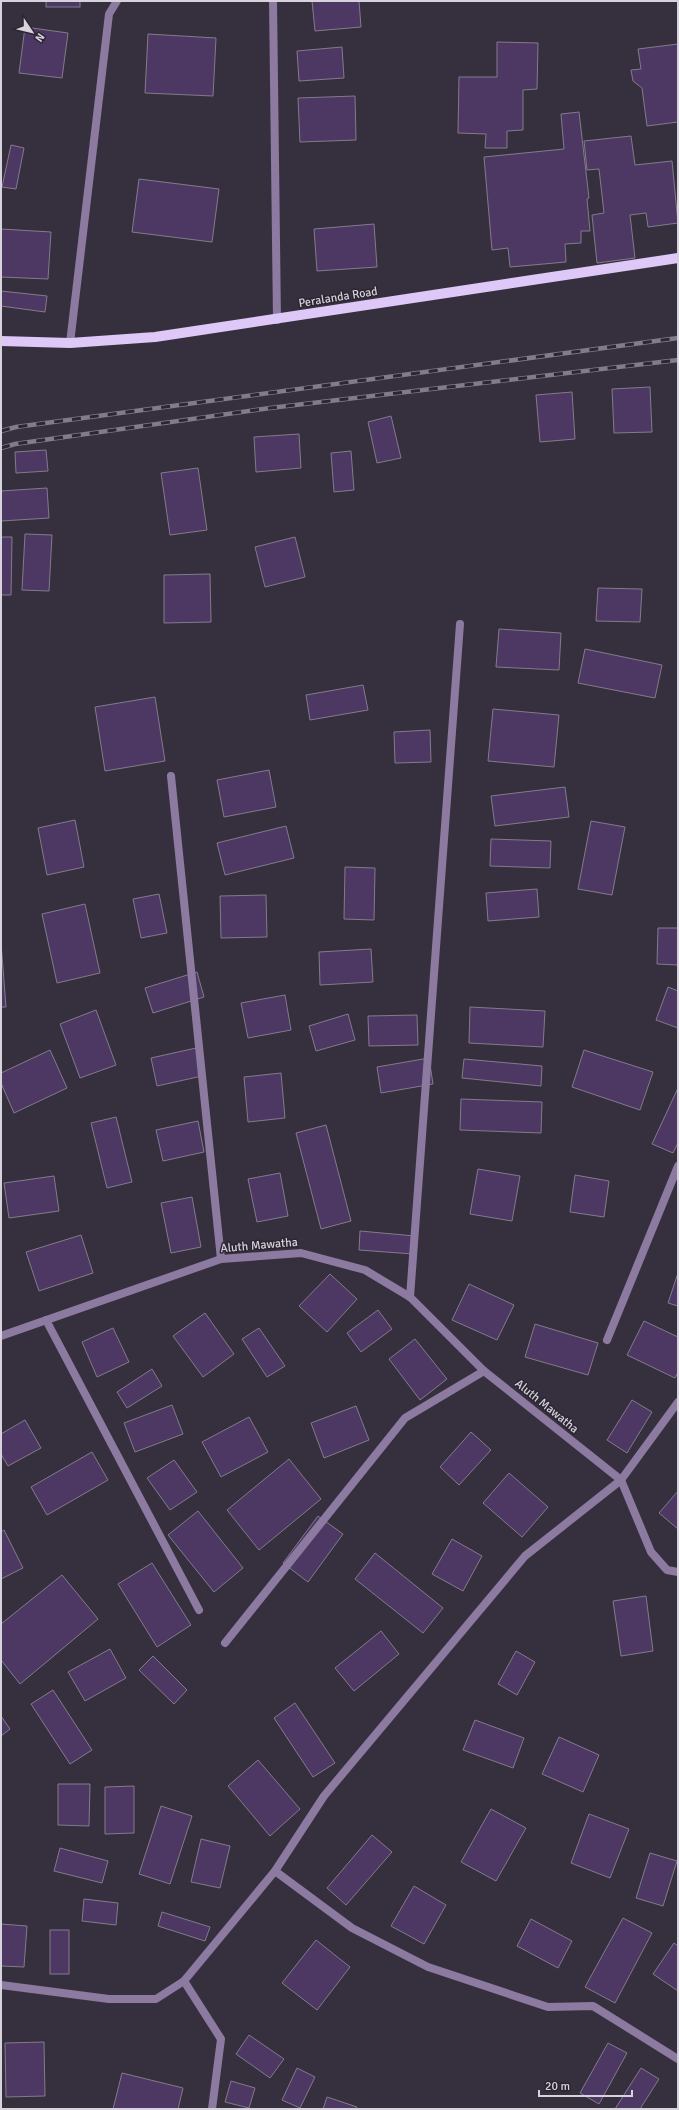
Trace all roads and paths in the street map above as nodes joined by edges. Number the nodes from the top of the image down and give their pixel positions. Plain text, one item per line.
1 (117, 1) edge
2 (273, 1) edge
3 (678, 258) edge
4 (277, 320) junction
5 (1, 341) edge
6 (70, 342) junction
7 (460, 624) dead end
8 (171, 776) dead end
9 (678, 1166) edge
10 (221, 1259) junction
11 (410, 1297) junction
12 (46, 1320) junction
13 (1, 1336) edge
14 (607, 1340) dead end
15 (484, 1370) junction
16 (678, 1402) edge
17 (621, 1480) junction
18 (678, 1572) edge
19 (200, 1610) dead end
20 (225, 1643) dead end
21 (275, 1871) junction
22 (184, 1981) junction
23 (1, 1985) edge
24 (678, 2059) edge
25 (212, 2109) edge

1 - 6 street
2 - 4 street
3 - 4 main road, Peralanda Road
4 - 6 main road, Peralanda Road
5 - 6 main road, Peralanda Road
7 - 11 street
8 - 10 street
9 - 14 street
10 - 11 street, Aluth Mawatha
10 - 12 street, Aluth Mawatha
11 - 15 street, Aluth Mawatha
12 - 13 street, Aluth Mawatha
12 - 19 street
15 - 17 street, Aluth Mawatha
15 - 20 street
16 - 17 street
17 - 18 street
17 - 21 street
21 - 22 street
21 - 24 street
22 - 23 street
22 - 25 street

